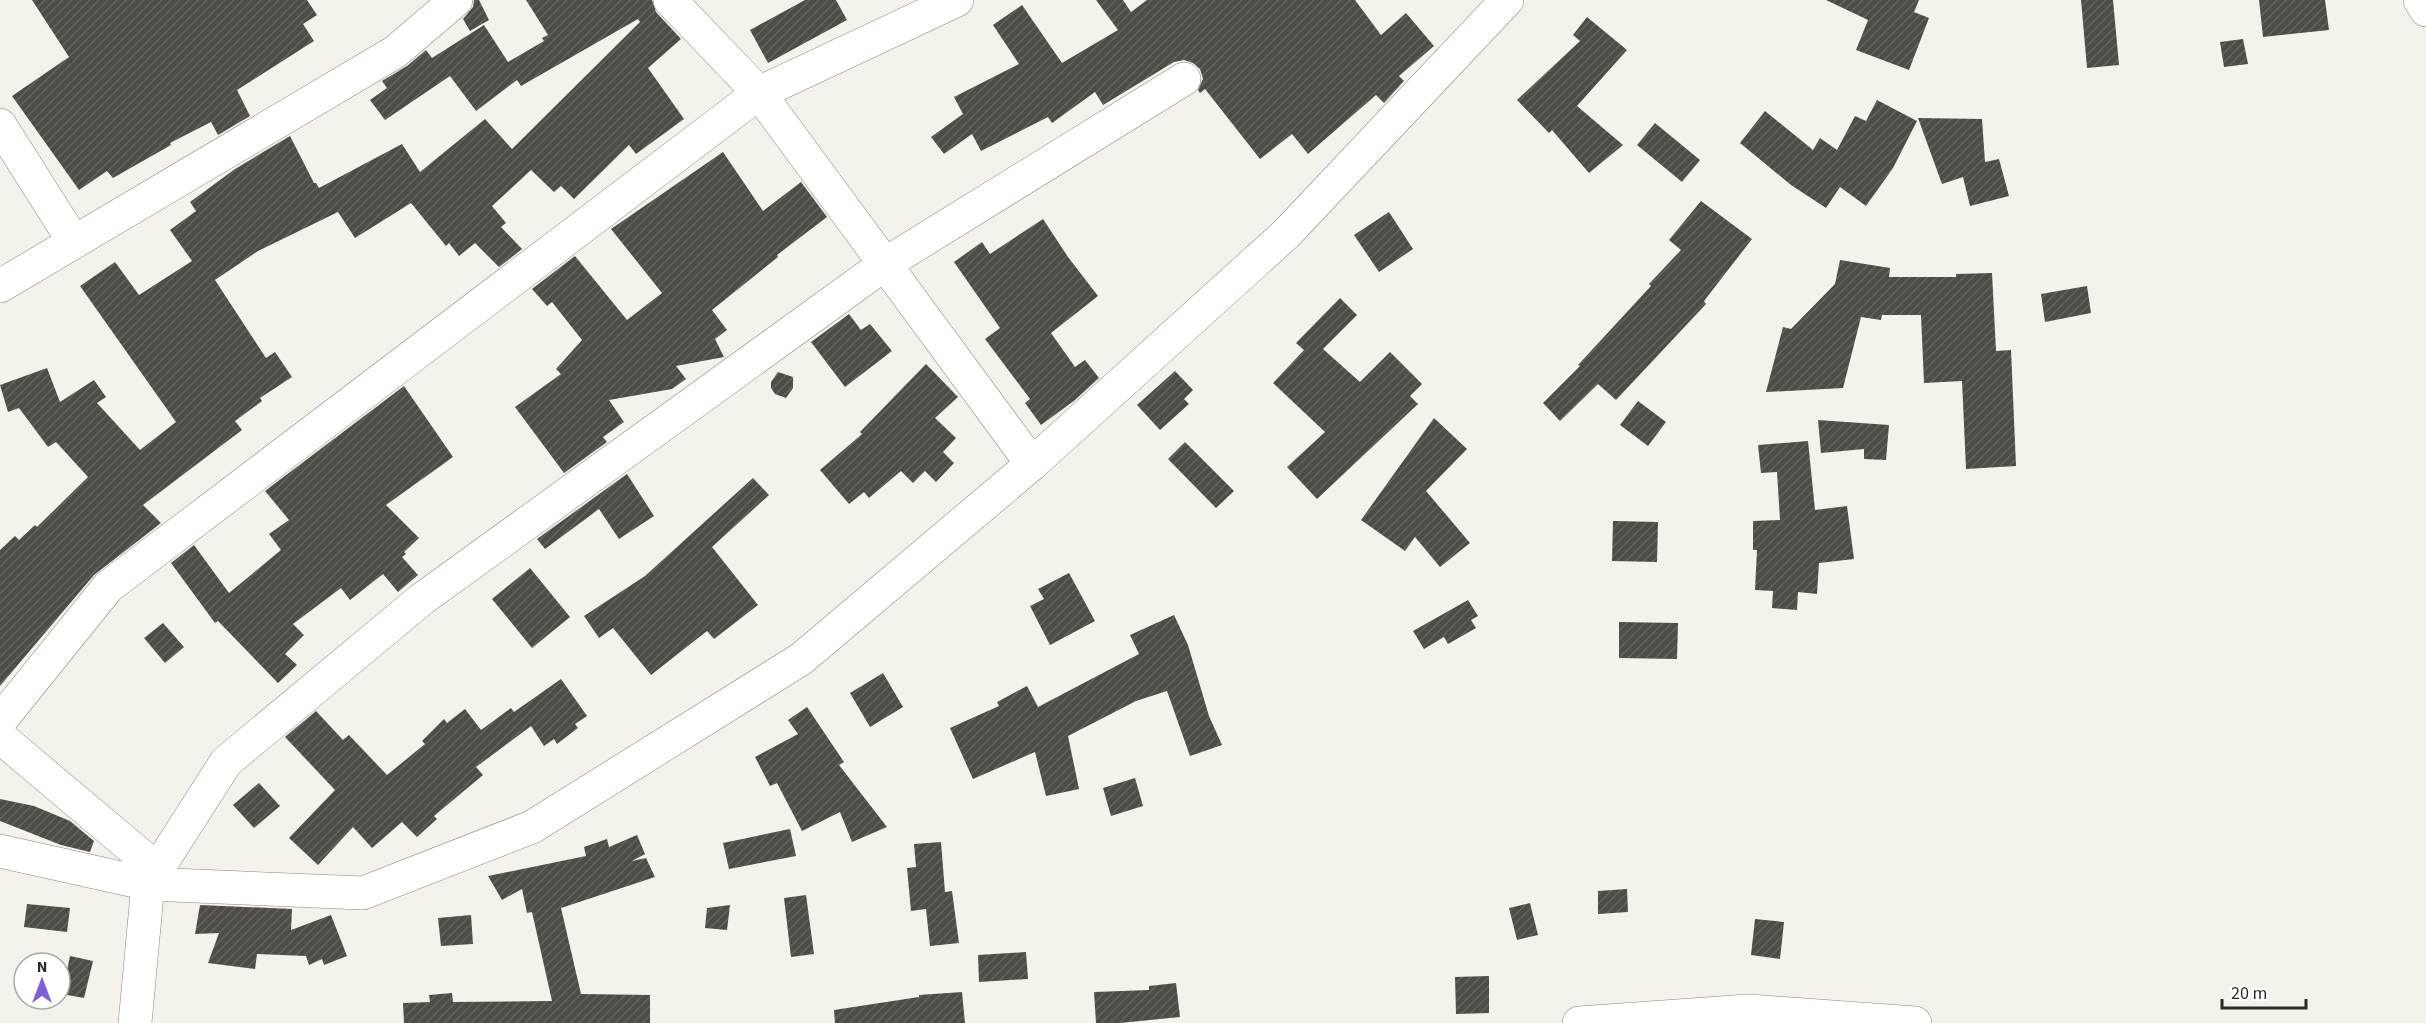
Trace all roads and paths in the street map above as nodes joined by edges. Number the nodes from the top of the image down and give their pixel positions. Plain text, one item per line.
1 (456, 0) edge
2 (670, 0) edge
3 (957, 0) edge
4 (1507, 0) edge
5 (2420, 0) edge
6 (2426, 10) edge
7 (1184, 79) dead end
8 (759, 93) junction
9 (0, 125) edge
10 (74, 242) junction
11 (885, 264) junction
12 (0, 286) edge
13 (1032, 464) junction
14 (0, 721) edge
15 (0, 736) edge
16 (0, 851) edge
17 (152, 876) junction
18 (135, 1023) edge
19 (1579, 1023) edge
20 (1915, 1023) edge

1 - 10 street
2 - 8 street
3 - 8 street
4 - 13 street
5 - 6 street
7 - 11 street
8 - 11 street
8 - 14 street
9 - 10 street
10 - 12 street
11 - 13 street
11 - 17 street
13 - 17 street
15 - 17 street
16 - 17 street
17 - 18 street
19 - 20 street

